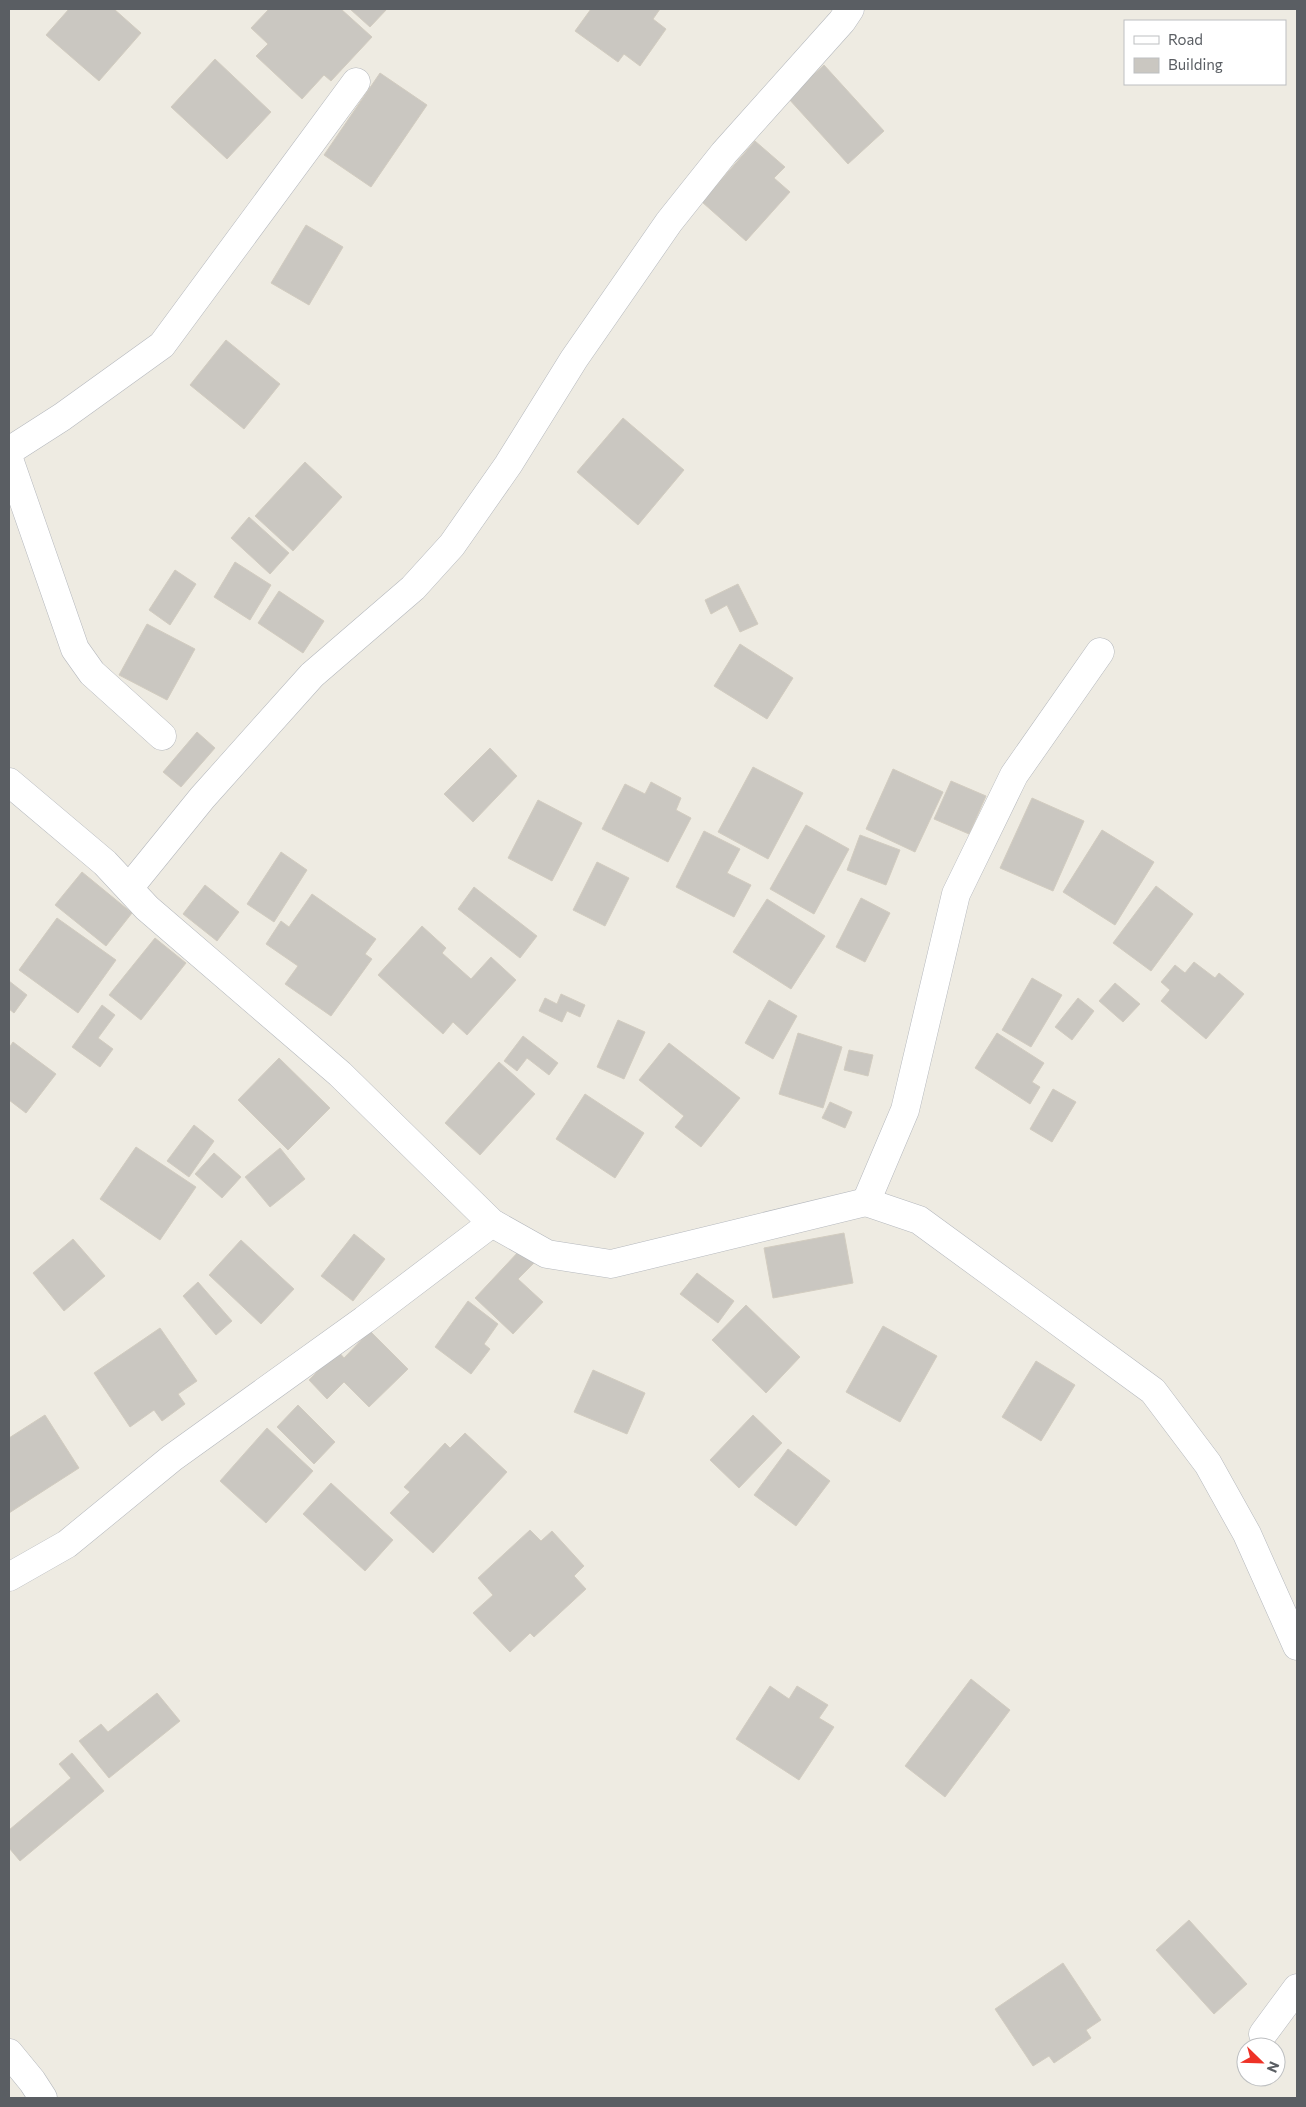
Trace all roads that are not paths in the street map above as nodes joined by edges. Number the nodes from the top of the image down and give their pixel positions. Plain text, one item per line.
1 (850, 9) edge
2 (356, 82) dead end
3 (9, 451) edge
4 (9, 459) edge
5 (1100, 652) dead end
6 (162, 736) dead end
7 (9, 782) edge
8 (129, 888) junction
9 (866, 1202) junction
10 (492, 1223) junction
11 (9, 1577) edge
12 (1296, 1640) edge
13 (1297, 1988) edge
14 (1263, 2034) dead end
15 (9, 2053) edge
16 (42, 2098) edge

1 - 8 street
2 - 3 street
4 - 6 street
5 - 9 street
7 - 8 street
8 - 10 street
9 - 10 street
9 - 12 street
10 - 11 street
13 - 14 street
15 - 16 street

